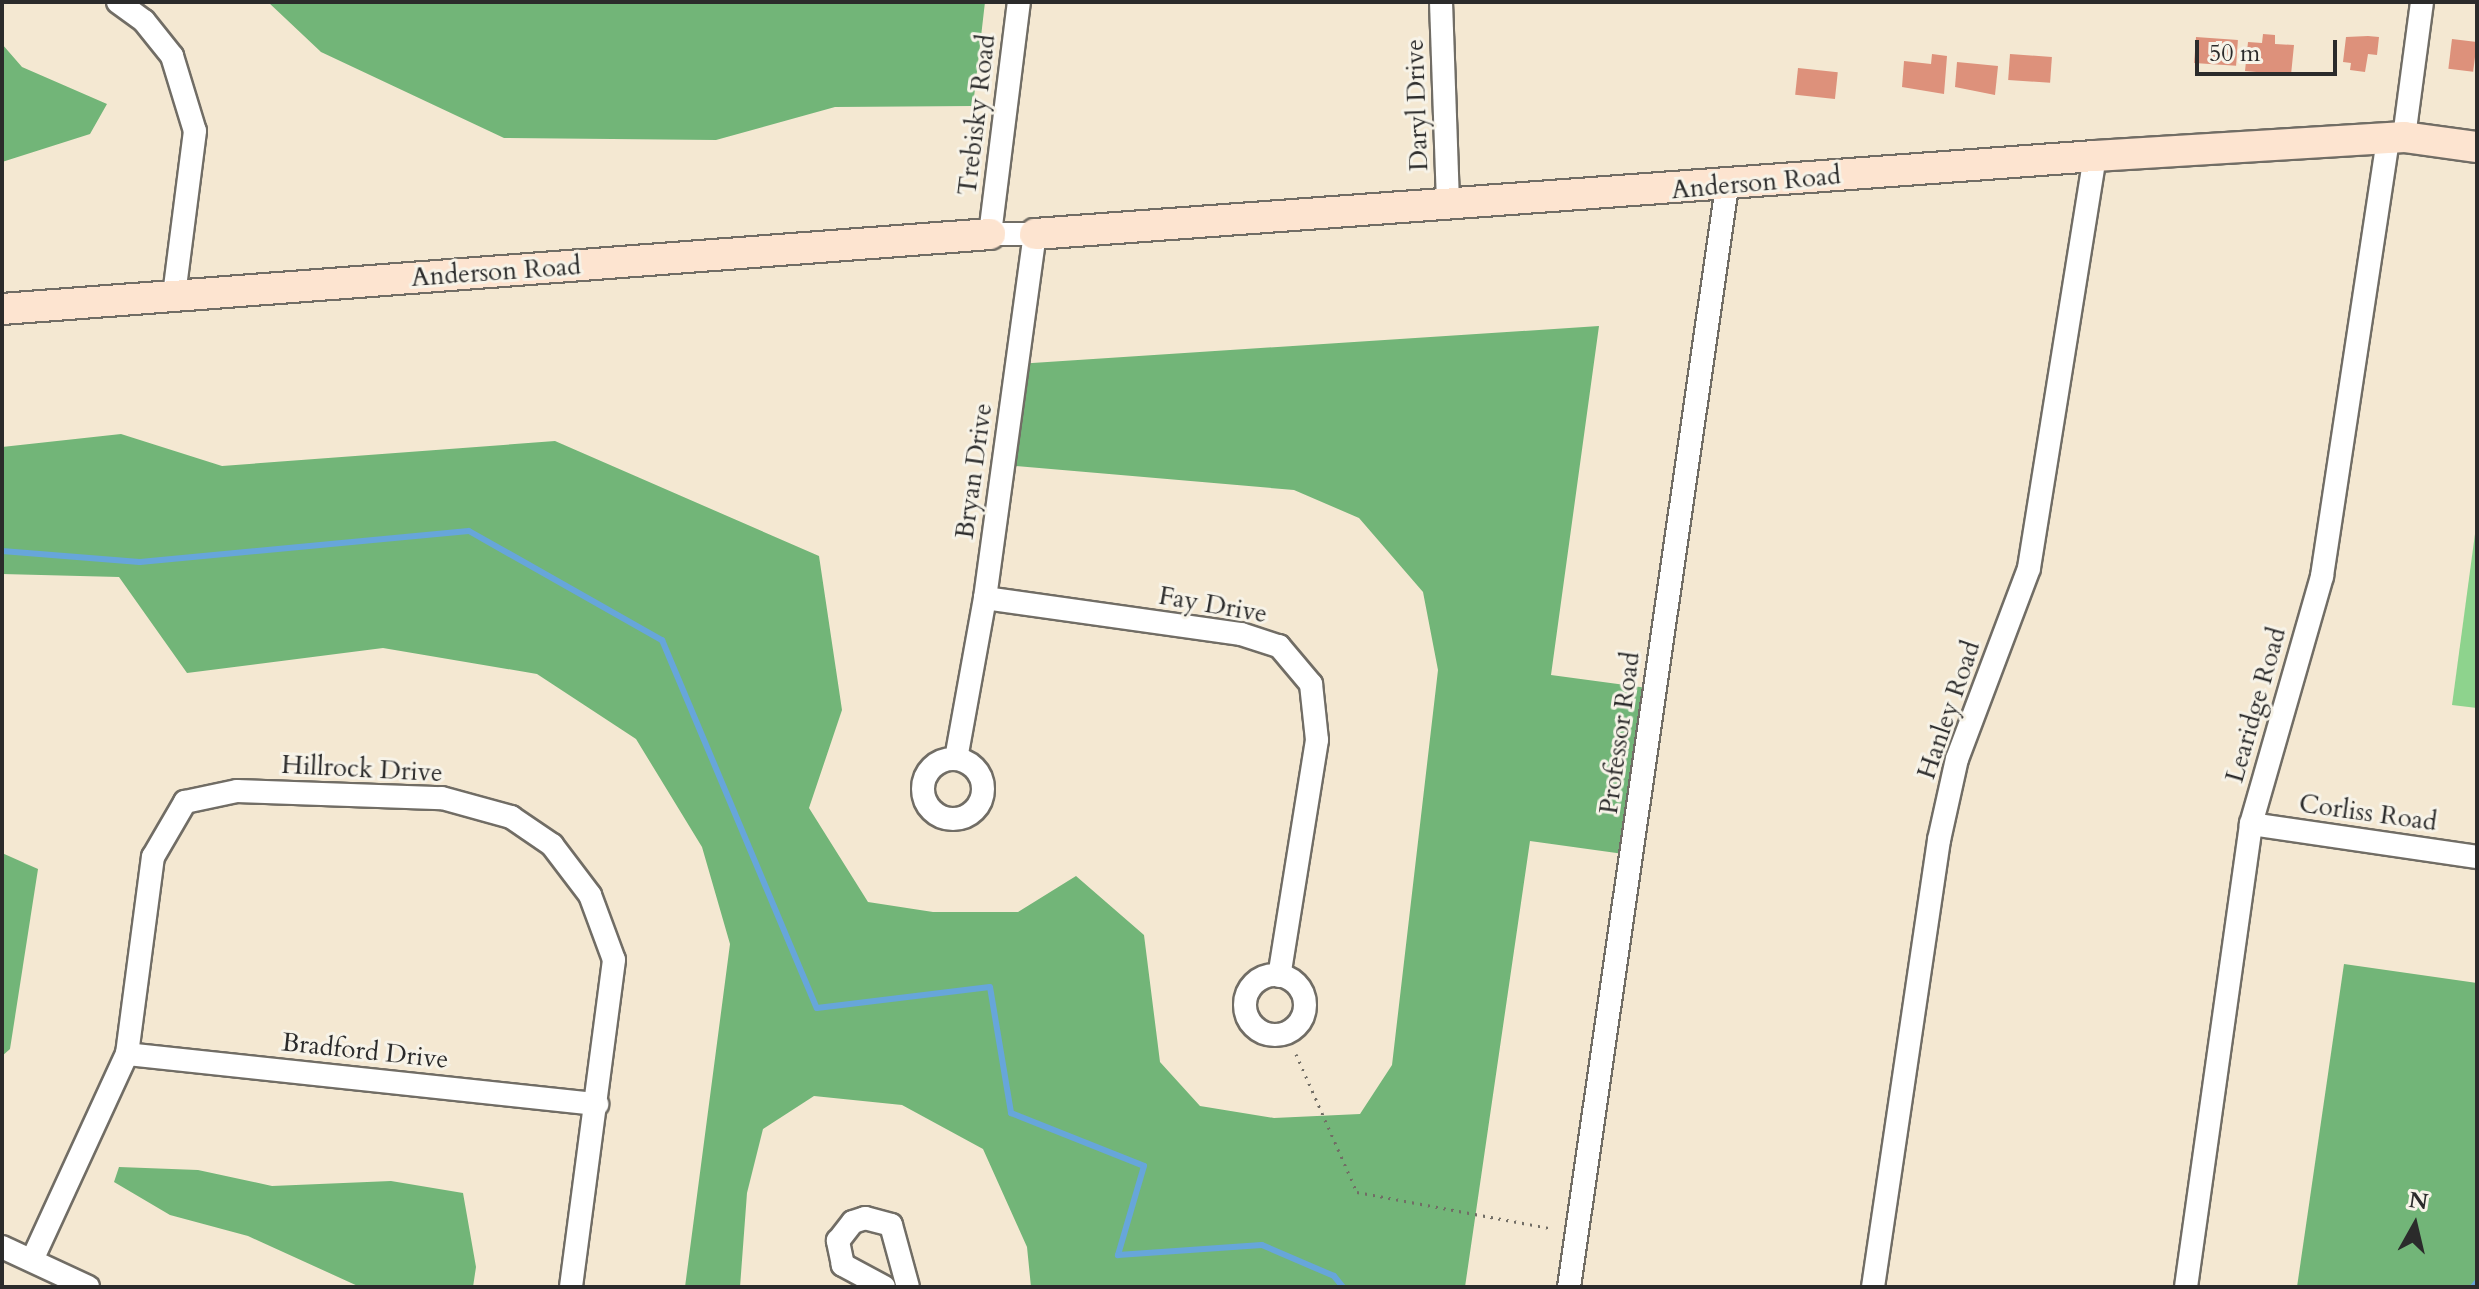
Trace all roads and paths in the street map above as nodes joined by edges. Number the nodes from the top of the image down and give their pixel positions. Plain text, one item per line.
1 (118, 2) edge
2 (1019, 2) edge
3 (1441, 2) edge
4 (2422, 2) edge
5 (2396, 138) junction
6 (2477, 147) edge
7 (2095, 156) junction
8 (1727, 186) junction
9 (1448, 206) junction
10 (990, 234) junction
11 (1035, 234) junction
12 (174, 296) junction
13 (2, 309) edge
14 (985, 598) junction
15 (956, 759) dead end
16 (2251, 824) junction
17 (2477, 857) edge
18 (1279, 976) dead end
19 (127, 1054) junction
20 (1296, 1054) dead end
21 (597, 1104) junction
22 (1549, 1228) dead end
23 (2, 1247) edge
24 (33, 1258) junction
25 (88, 1287) edge
26 (571, 1287) edge
27 (884, 1287) edge
28 (908, 1287) edge
29 (1569, 1287) edge
30 (1873, 1287) edge
31 (2186, 1287) edge

1 - 12 street
2 - 10 street, Trebisky Road
3 - 9 street, Daryl Drive
4 - 5 street, Learidge Road
5 - 6 street, Anderson Road
5 - 7 street, Anderson Road
5 - 16 street, Learidge Road
7 - 8 street, Anderson Road
7 - 30 street, Hanley Road
8 - 9 street, Anderson Road
8 - 29 street, Professor Road
9 - 11 street, Anderson Road
10 - 11 street
10 - 12 street, Anderson Road
11 - 14 street, Bryan Drive
12 - 13 street, Anderson Road
14 - 15 street, Bryan Drive
14 - 18 street, Fay Drive
16 - 17 street, Corliss Road
16 - 31 street, Learidge Road
19 - 21 street, Bradford Drive
19 - 21 street, Hillrock Drive
19 - 24 street, Hillrock Drive
20 - 22 path
21 - 26 street, Hillrock Drive
23 - 24 street
24 - 25 street
27 - 28 street

